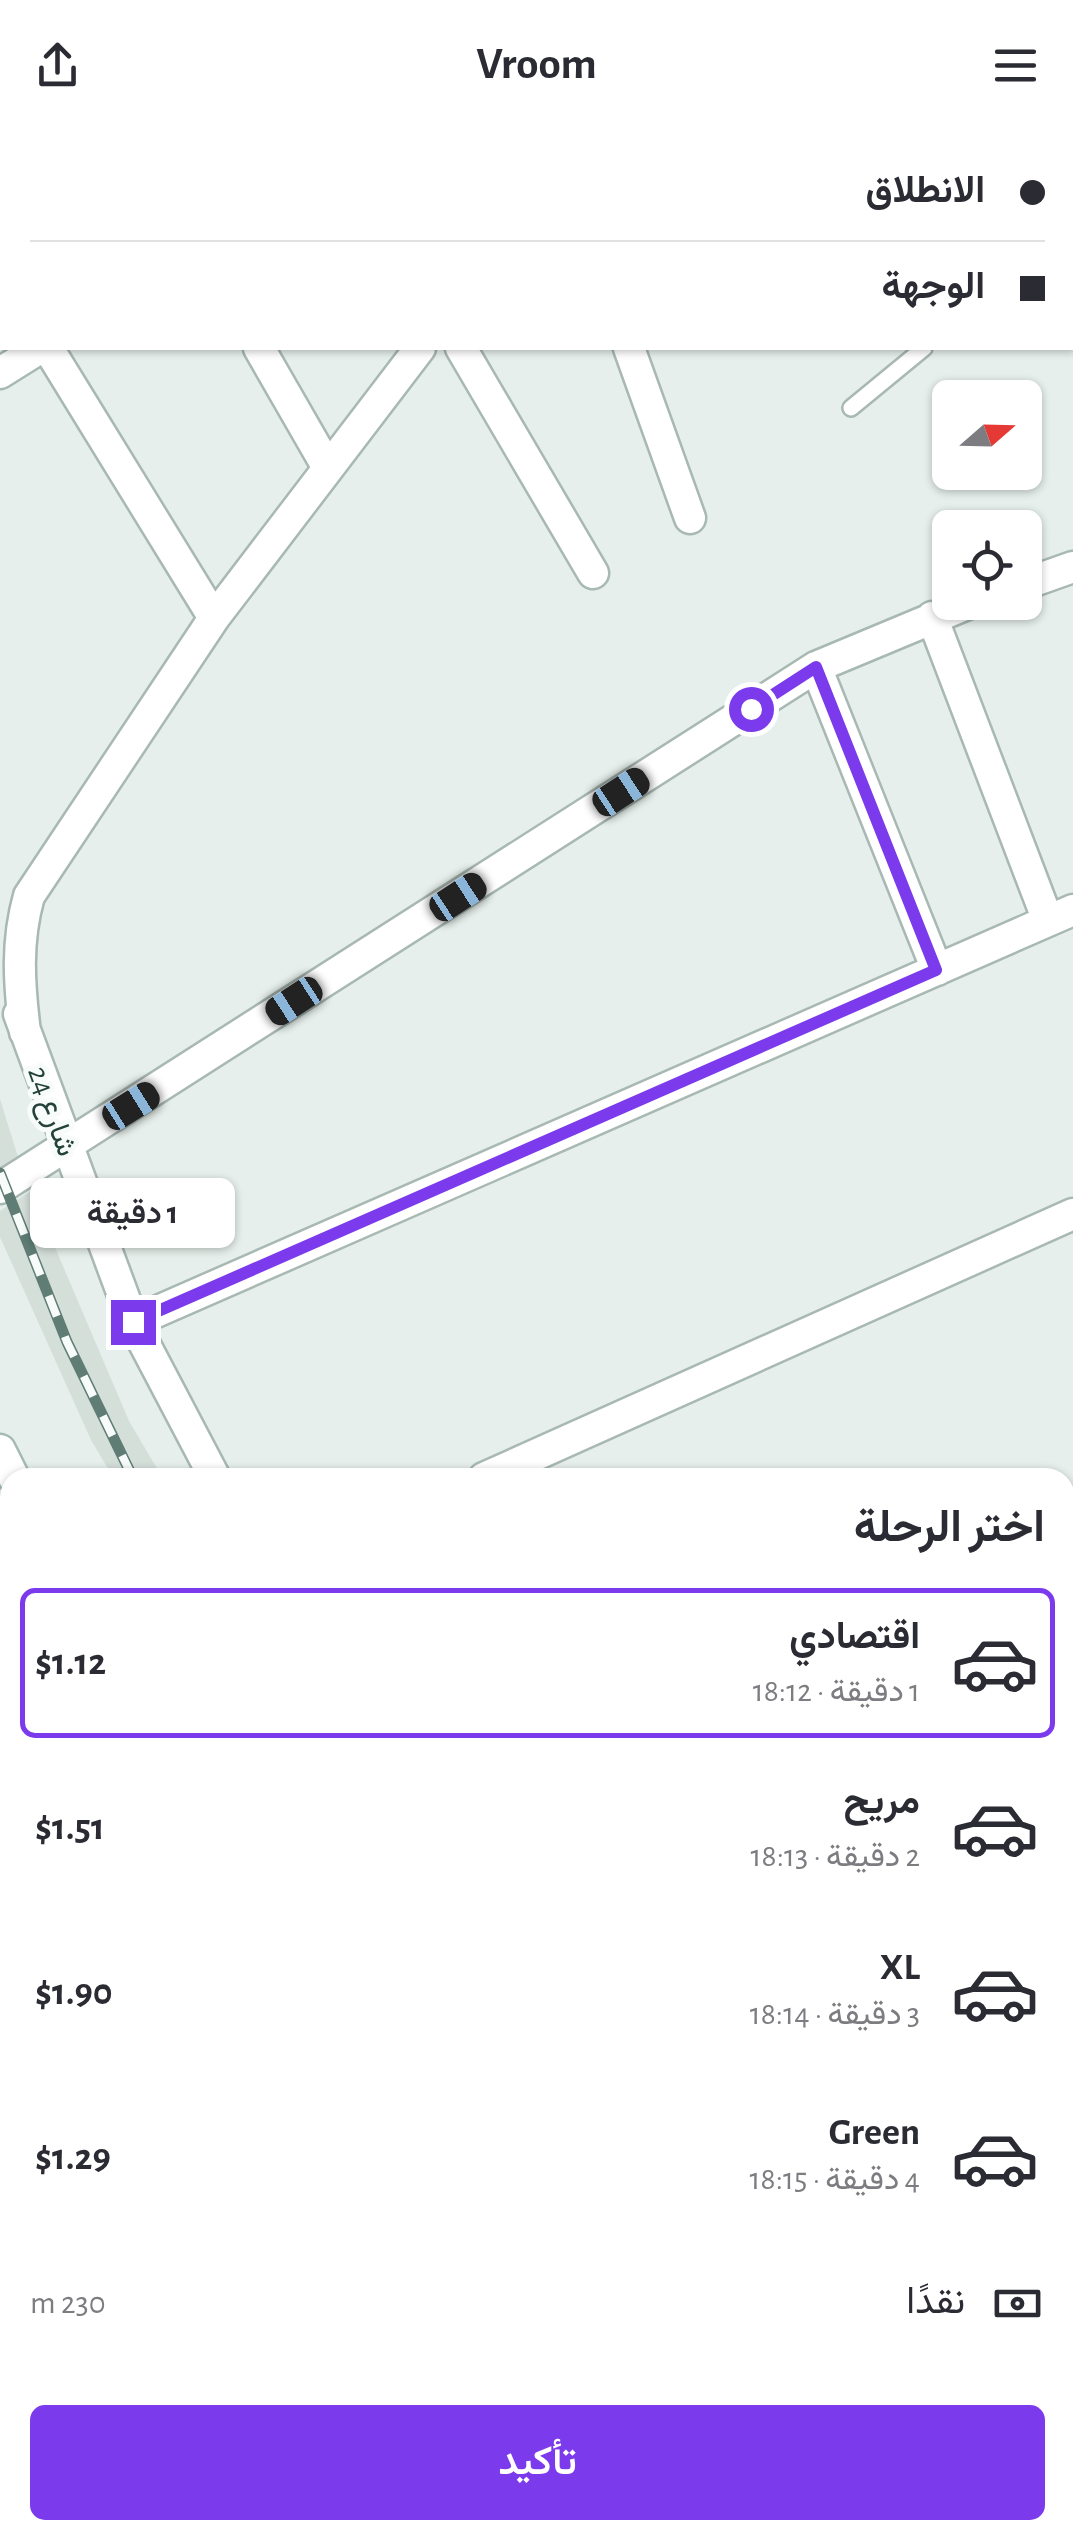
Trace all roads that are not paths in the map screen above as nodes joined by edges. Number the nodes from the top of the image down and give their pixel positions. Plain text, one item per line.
1 (37, 350) edge
2 (49, 350) edge
3 (260, 350) edge
4 (418, 350) edge
5 (462, 350) edge
6 (630, 350) edge
7 (922, 350) edge
8 (0, 372) edge
9 (851, 408) dead end
10 (328, 468) junction
11 (690, 518) dead end
12 (1073, 566) edge
13 (593, 574) dead end
14 (1042, 578) edge
15 (932, 617) edge
16 (214, 618) junction
17 (933, 620) edge
18 (816, 667) junction
19 (1061, 916) edge
20 (0, 960) edge
21 (936, 970) junction
22 (25, 1032) junction
23 (66, 1148) junction
24 (0, 1188) edge
25 (1073, 1214) edge
26 (133, 1322) junction
27 (210, 1468) edge
28 (506, 1468) edge

1 - 8 street
2 - 16 street
3 - 10 street
4 - 10 street
5 - 13 street
6 - 11 street
7 - 9 lane
10 - 16 street
12 - 14 street
15 - 18 street
16 - 22 street
17 - 19 street
18 - 21 street
18 - 23 street
19 - 21 street
20 - 22 street, شارع 24
21 - 26 street
22 - 23 street, شارع 24
23 - 24 street
23 - 26 street, شارع 24
25 - 28 street
26 - 27 street, شارع 24

